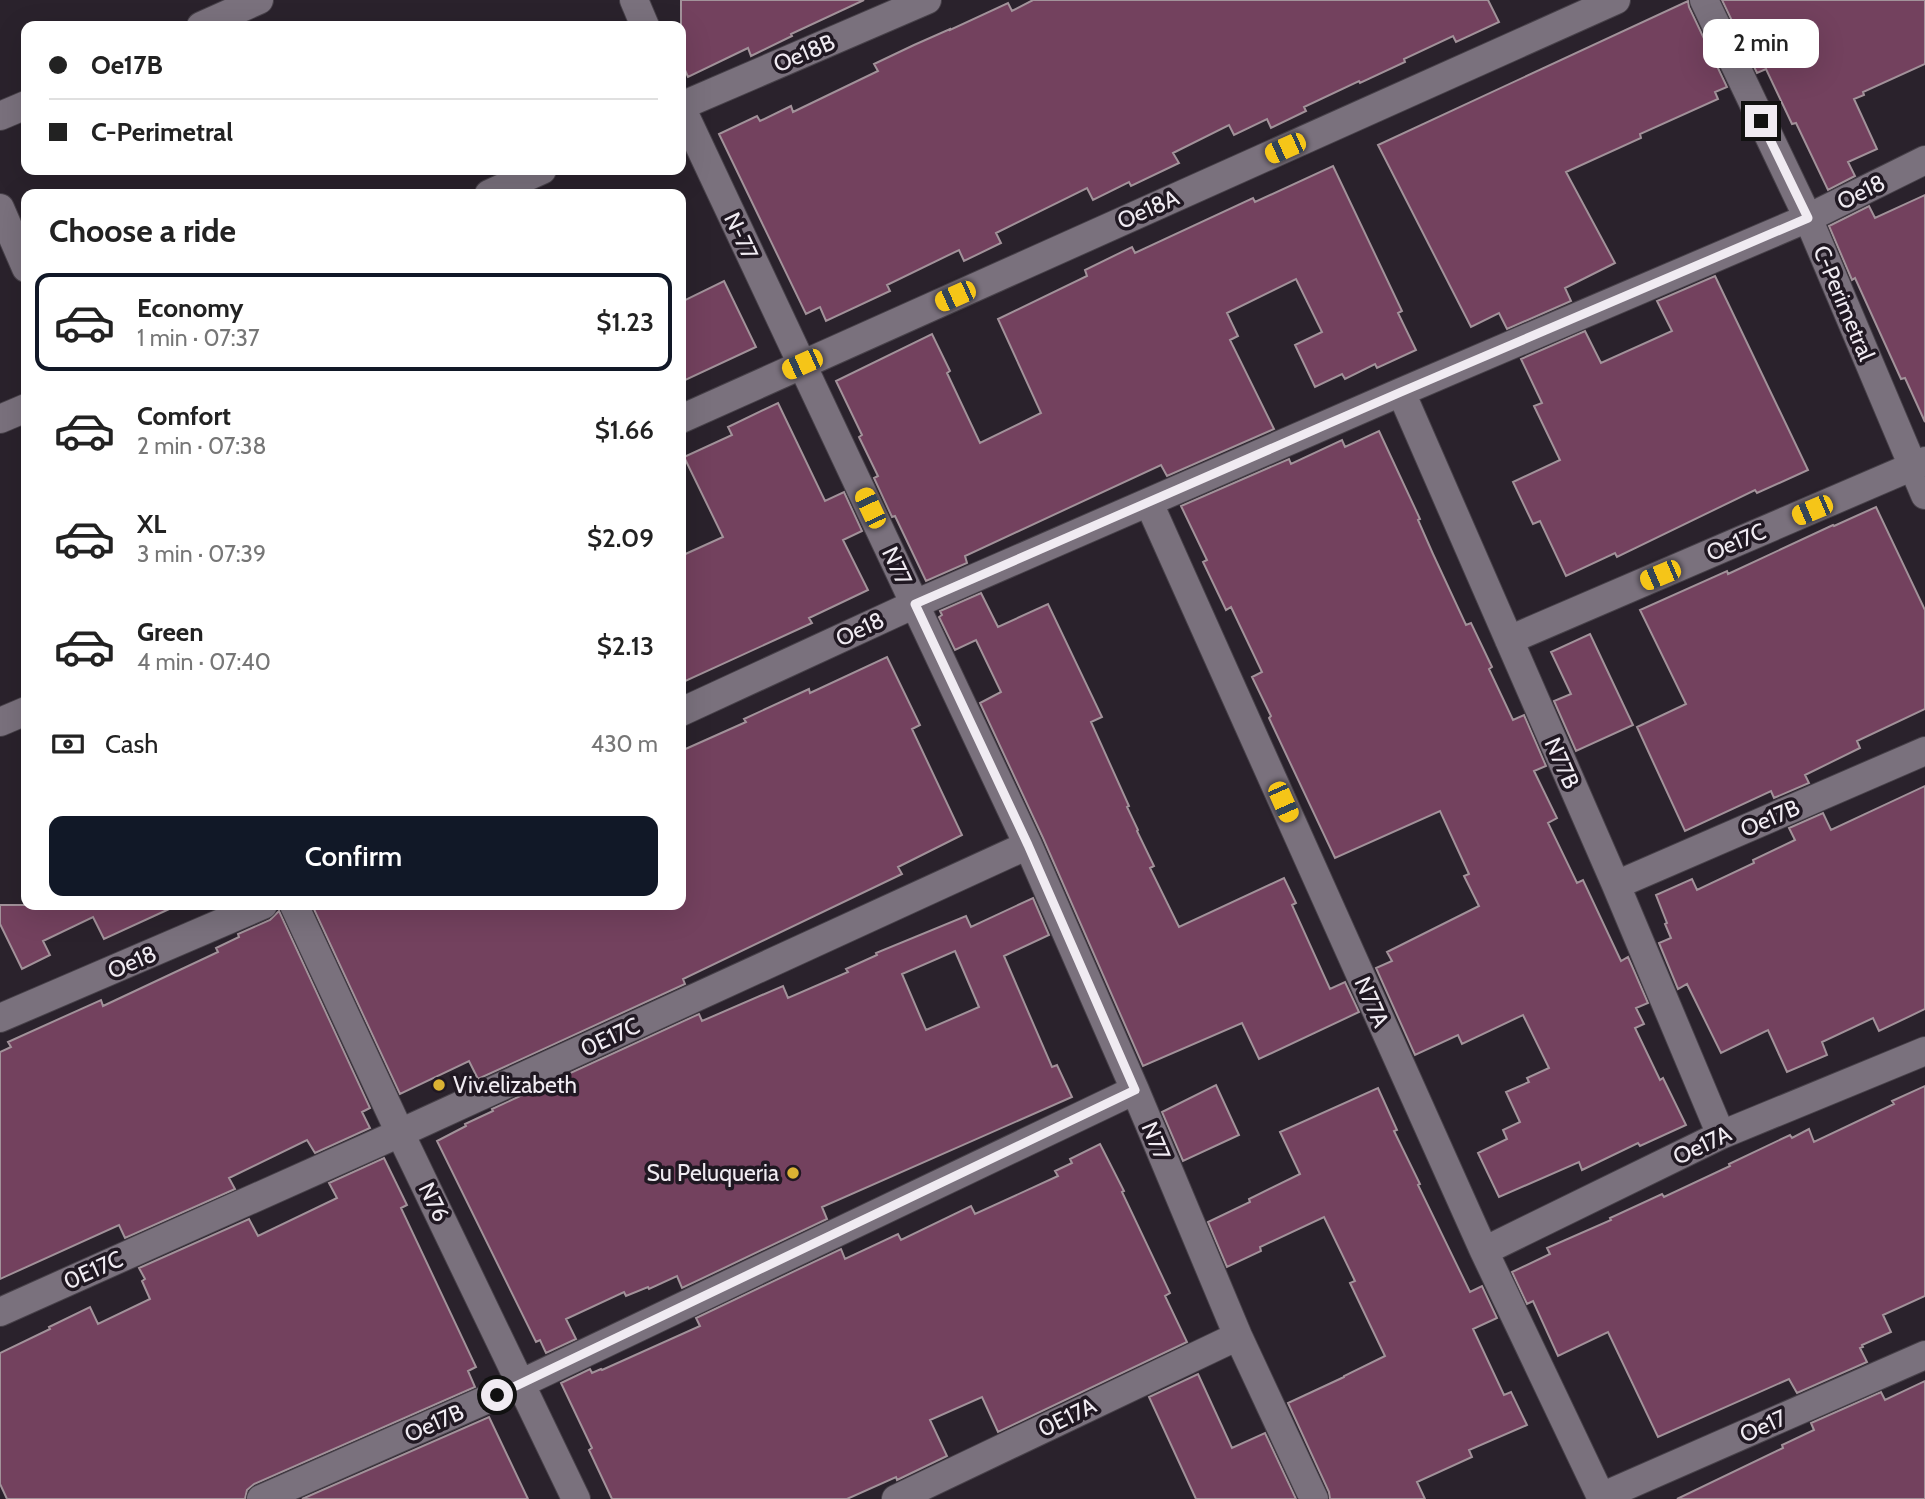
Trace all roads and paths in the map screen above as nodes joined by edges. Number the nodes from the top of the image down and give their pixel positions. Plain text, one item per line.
1 (259, 0) edge
2 (634, 0) edge
3 (928, 0) edge
4 (1616, 0) edge
5 (1703, 0) edge
6 (212, 21) edge
7 (643, 21) edge
8 (686, 105) edge
9 (21, 107) edge
10 (0, 116) edge
11 (686, 118) edge
12 (1925, 160) edge
13 (531, 175) edge
14 (500, 189) edge
15 (0, 208) edge
16 (1808, 218) junction
17 (21, 256) edge
18 (802, 364) junction
19 (1401, 392) junction
20 (21, 410) edge
21 (686, 417) edge
22 (0, 419) edge
23 (1919, 464) edge
24 (1925, 495) edge
25 (1149, 503) junction
26 (915, 604) junction
27 (1509, 640) junction
28 (686, 710) edge
29 (21, 712) edge
30 (0, 722) edge
31 (1925, 751) edge
32 (1028, 845) junction
33 (1616, 885) junction
34 (251, 910) edge
35 (296, 910) edge
36 (0, 1018) edge
37 (1925, 1051) edge
38 (1135, 1090) junction
39 (400, 1133) junction
40 (1721, 1135) junction
41 (1483, 1251) junction
42 (0, 1312) edge
43 (1238, 1336) junction
44 (1925, 1355) edge
45 (522, 1384) junction
46 (1601, 1498) edge
47 (261, 1499) edge
48 (576, 1499) edge
49 (896, 1499) edge
50 (1314, 1499) edge

1 - 6 street
2 - 7 street
3 - 8 street, Oe18B
4 - 18 street, Oe18A
5 - 16 street, C-Perimetral
9 - 10 street
11 - 18 street, N-77
12 - 16 street, Oe18
13 - 14 street
15 - 17 street
16 - 19 street, Oe18
16 - 23 street, C-Perimetral
18 - 21 street, Oe18A
18 - 26 street, N77
19 - 25 street, Oe18
19 - 27 street, N77B
20 - 22 street
23 - 24 street, C-Perimetral
23 - 27 street, Oe17C
25 - 26 street, Oe18
25 - 41 street, N77A
26 - 28 street, Oe18
26 - 32 street, N77
27 - 33 street, N77B
29 - 30 street
31 - 33 street, Oe17B
32 - 38 street, N77
32 - 39 street, 0E17C
33 - 40 street, N77B
34 - 36 street, Oe18
35 - 39 street, N76
37 - 40 street, Oe17A
38 - 43 street, N77
38 - 45 street, Oe17B
39 - 42 street, 0E17C
39 - 45 street, N76
40 - 41 street, Oe17A
41 - 46 street, N77A
43 - 49 street, 0E17A
43 - 50 street, N77
44 - 46 street, Oe17
45 - 47 street, Oe17B
45 - 48 street, N76

